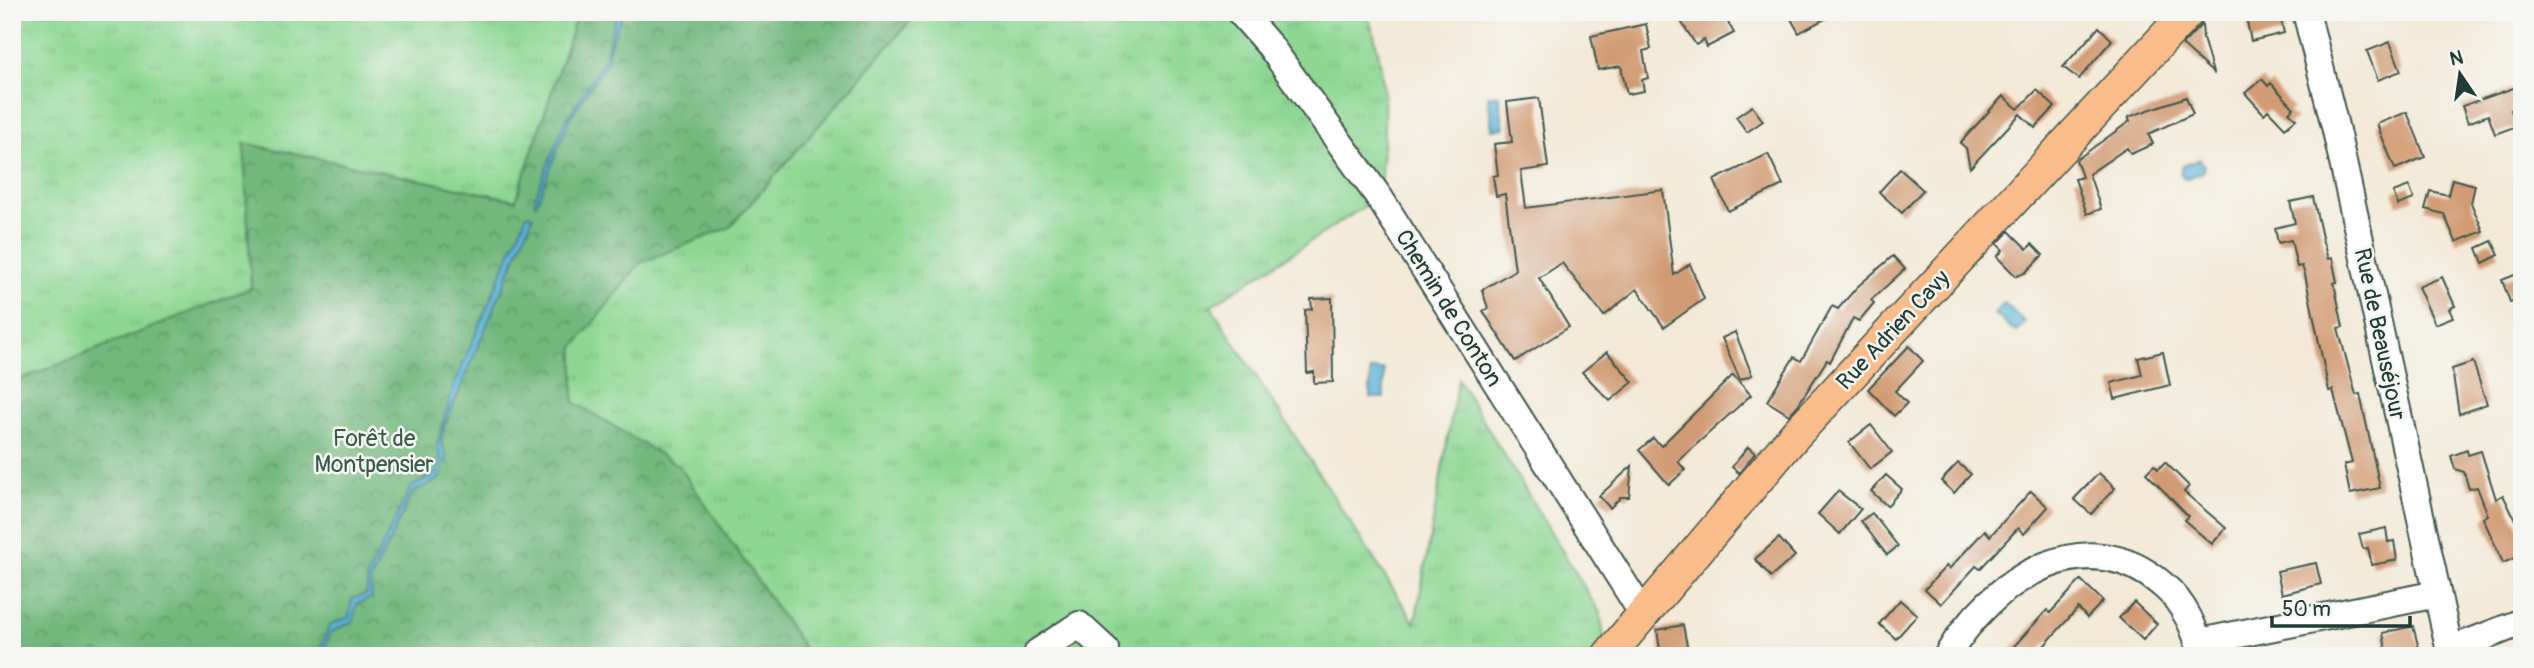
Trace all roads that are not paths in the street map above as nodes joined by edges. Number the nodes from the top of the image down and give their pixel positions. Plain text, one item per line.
1 (1240, 12) edge
2 (2188, 12) edge
3 (2306, 12) edge
4 (2437, 594) junction
5 (1643, 614) junction
6 (2522, 622) edge
7 (2200, 649) edge
8 (2451, 653) edge
9 (1042, 656) edge
10 (1104, 656) edge
11 (1608, 656) edge
12 (1947, 656) edge

1 - 5 street, Chemin de Conton
2 - 5 main road, Rue Adrien Cavy
3 - 4 street, Rue de Beauséjour
4 - 7 street
4 - 8 street, Rue de Beauséjour
5 - 11 main road, Rue Adrien Cavy
6 - 8 street
7 - 12 street
9 - 10 street

